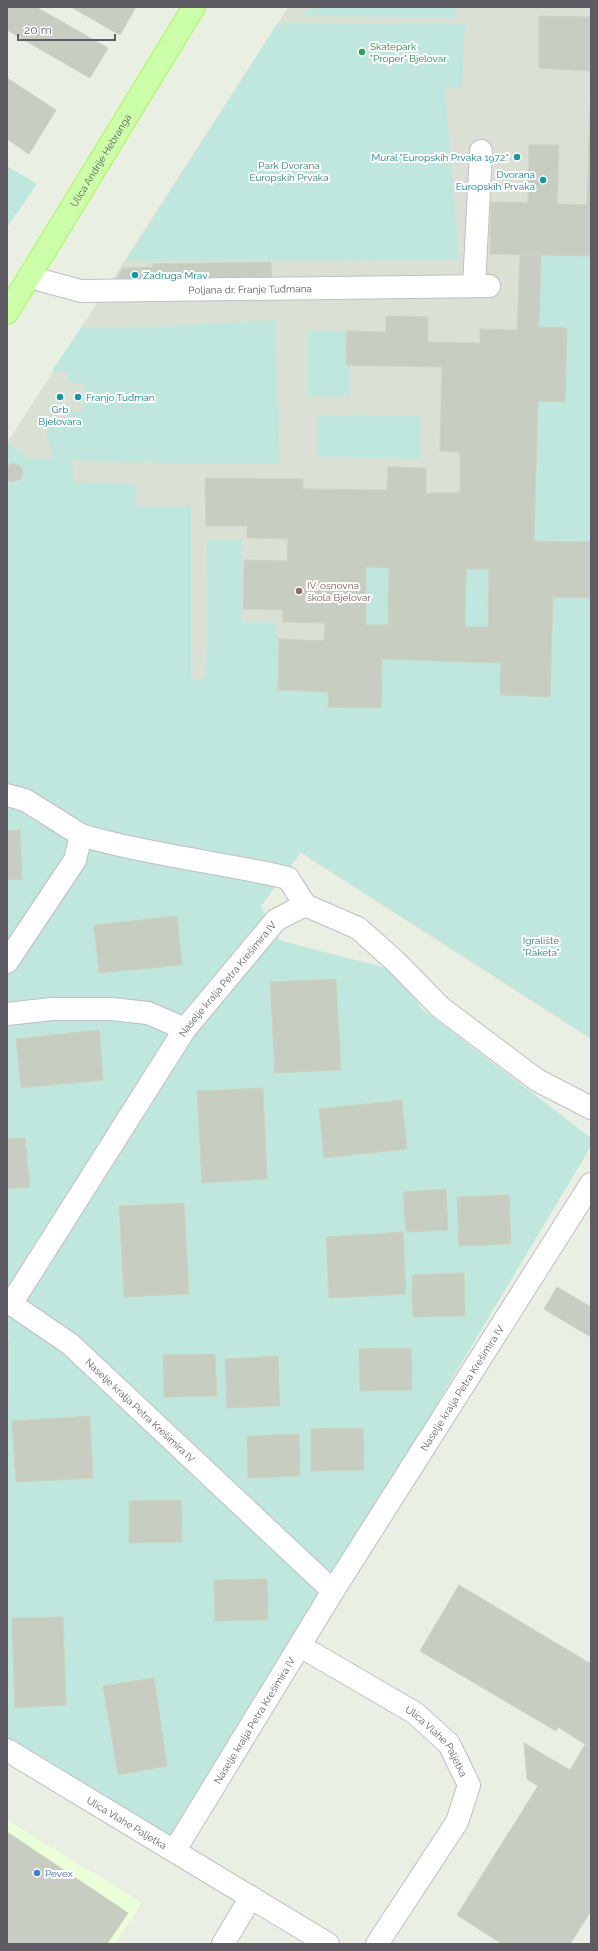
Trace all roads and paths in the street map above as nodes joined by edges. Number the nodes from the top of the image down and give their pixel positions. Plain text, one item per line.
1 (194, 7) edge
2 (481, 151) dead end
3 (29, 277) junction
4 (7, 313) edge
5 (7, 795) edge
6 (81, 835) junction
7 (305, 905) junction
8 (7, 962) edge
9 (7, 1014) edge
10 (186, 1029) junction
11 (591, 1108) edge
12 (591, 1184) edge
13 (9, 1303) edge
14 (333, 1591) junction
15 (300, 1646) junction
16 (7, 1750) edge
17 (175, 1850) junction
18 (251, 1897) junction
19 (223, 1944) edge
20 (328, 1944) edge
21 (377, 1944) edge

1 - 3 main road, Ulica Andrije Hebranga
2 - 3 street, Poljana dr. Franje Tuđmana
3 - 4 main road, Ulica Andrije Hebranga
5 - 6 street
6 - 7 street
6 - 8 street
7 - 10 street, Naselje kralja Petra Krešimira IV
7 - 11 street
9 - 10 street
10 - 13 street, Naselje kralja Petra Krešimira IV
12 - 14 street, Naselje kralja Petra Krešimira IV
13 - 14 street, Naselje kralja Petra Krešimira IV
14 - 15 street, Naselje kralja Petra Krešimira IV
15 - 17 street, Naselje kralja Petra Krešimira IV
15 - 21 street, Ulica Vlahe Paljetka
16 - 17 street, Ulica Vlahe Paljetka
17 - 18 street, Ulica Vlahe Paljetka
18 - 19 street
18 - 20 street, Ulica Vlahe Paljetka

